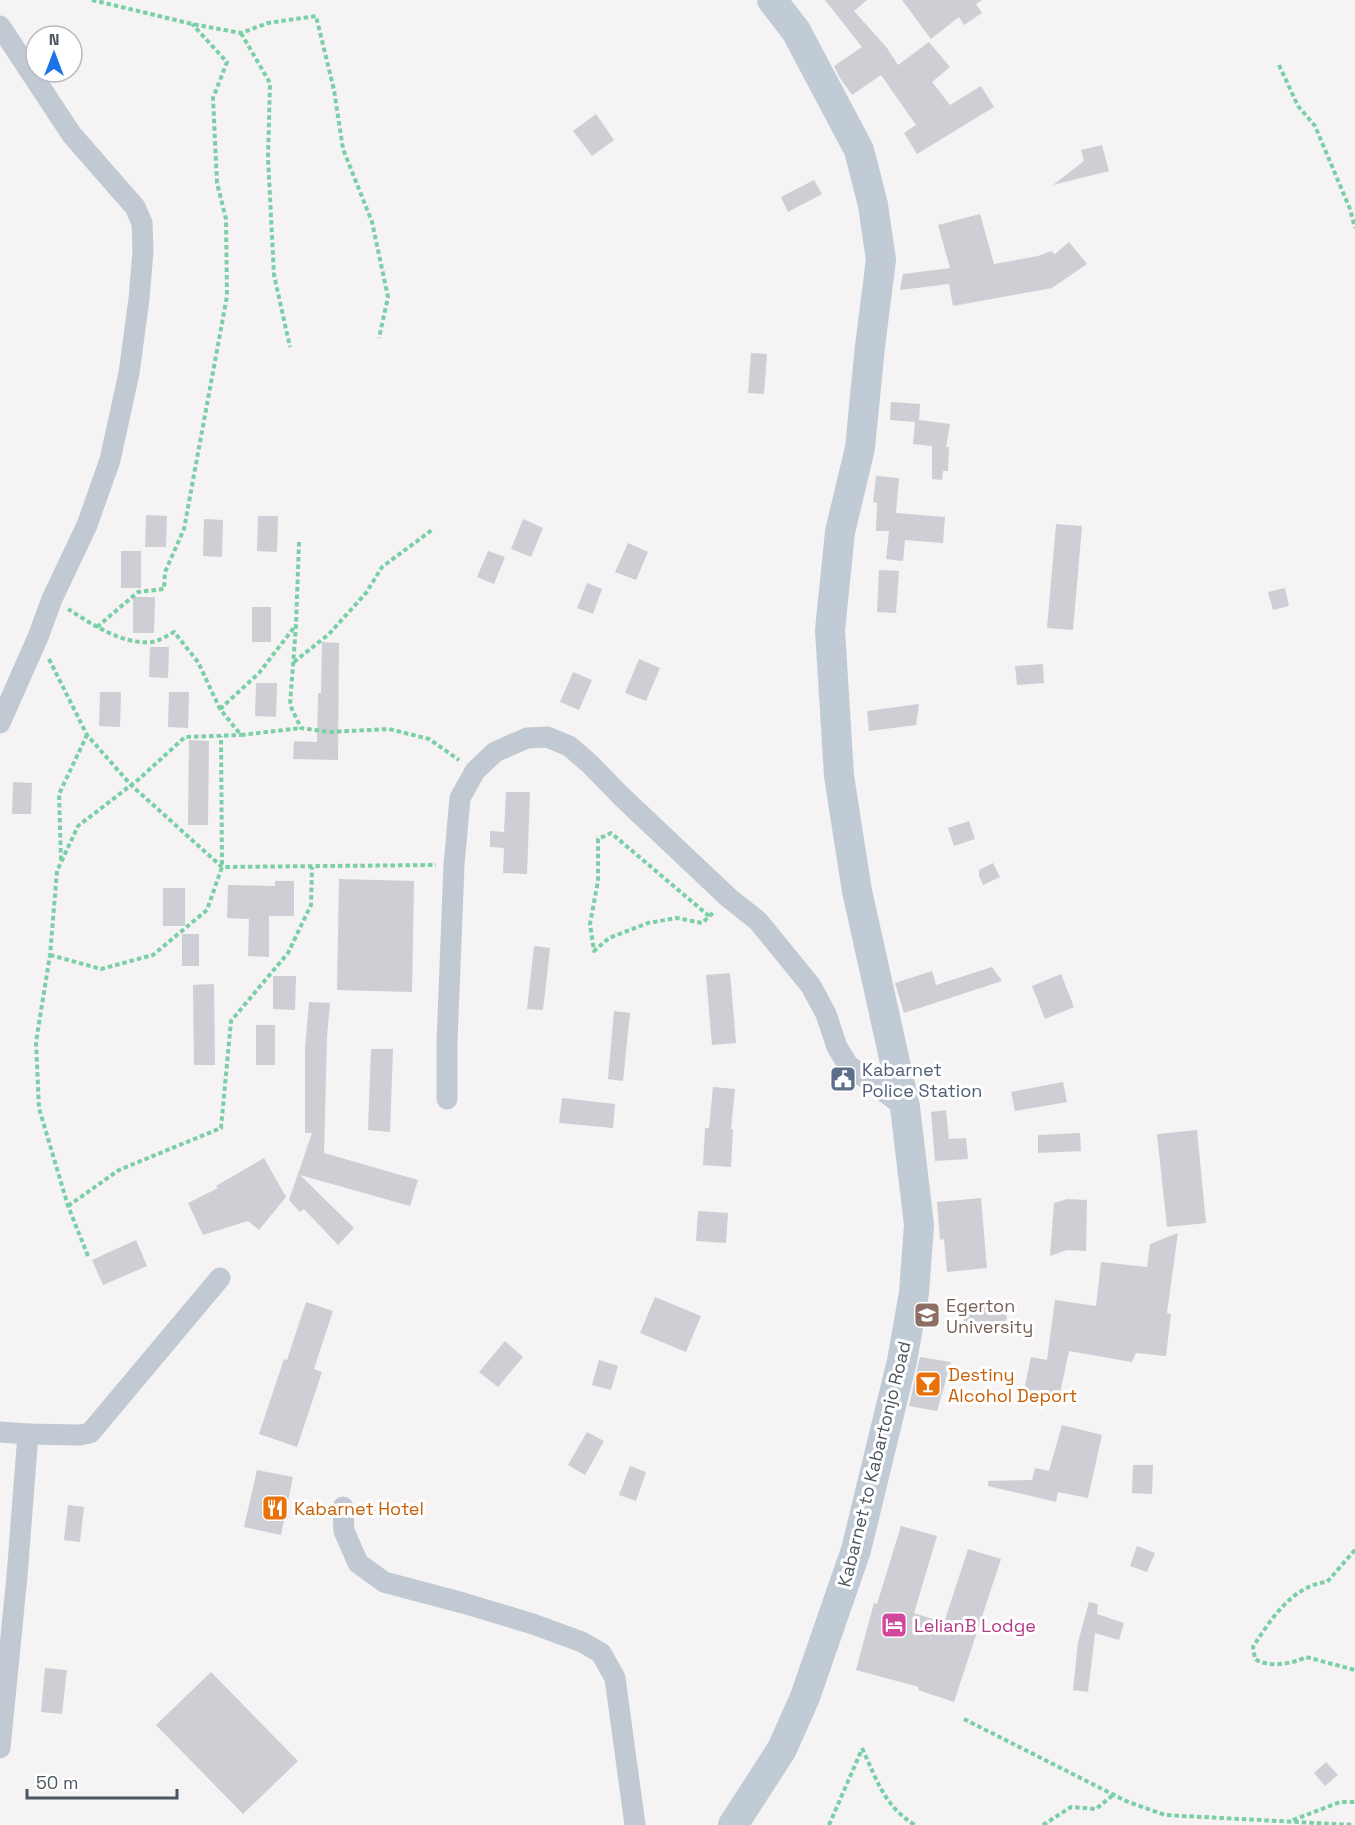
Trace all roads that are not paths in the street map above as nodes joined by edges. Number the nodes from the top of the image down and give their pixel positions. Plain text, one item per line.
1 (772, 0) edge
2 (0, 26) edge
3 (0, 723) edge
4 (447, 1099) dead end
5 (905, 1107) junction
6 (220, 1278) dead end
7 (0, 1432) edge
8 (28, 1434) junction
9 (343, 1507) dead end
10 (0, 1748) edge
11 (635, 1825) edge
12 (733, 1825) edge

1 - 5 main road, Kabarnet to Kabartonjo Road
2 - 3 street
4 - 5 street
5 - 12 main road, Kabarnet to Kabartonjo Road
6 - 8 street
7 - 8 street
8 - 10 street
9 - 11 street

